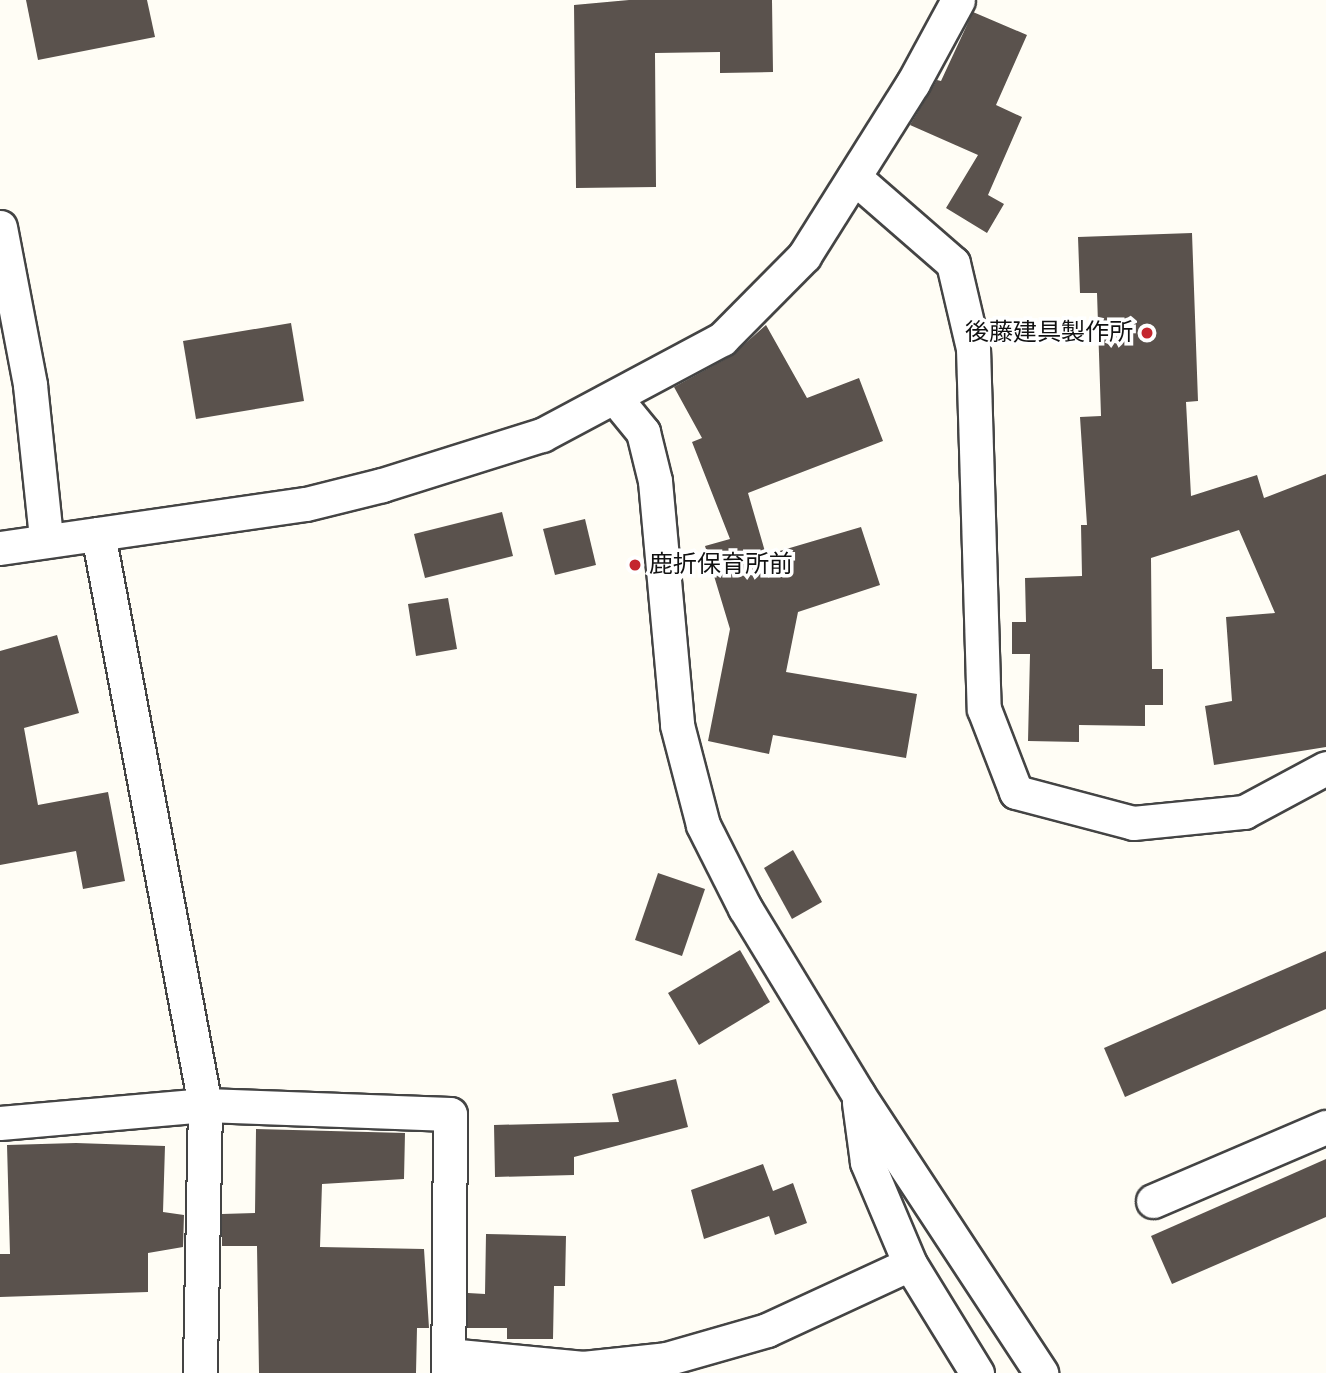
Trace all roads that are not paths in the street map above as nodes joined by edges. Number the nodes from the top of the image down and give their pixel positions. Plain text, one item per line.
1 (958, 0) edge
2 (854, 177) junction
3 (0, 227) edge
4 (615, 399) junction
5 (98, 534) junction
6 (46, 538) junction
7 (0, 548) edge
8 (1326, 768) edge
9 (858, 1094) junction
10 (205, 1105) junction
11 (0, 1123) edge
12 (1326, 1127) edge
13 (1153, 1201) dead end
14 (910, 1264) junction
15 (448, 1364) edge
16 (200, 1373) edge
17 (977, 1373) edge
18 (1041, 1373) edge

1 - 2 street
2 - 4 street
2 - 8 street
3 - 6 street
4 - 5 street
4 - 9 street
5 - 6 street
5 - 10 street
6 - 7 street
9 - 14 street
9 - 18 street
10 - 11 street
10 - 15 street
10 - 16 street
12 - 13 street
14 - 15 street
14 - 17 street

